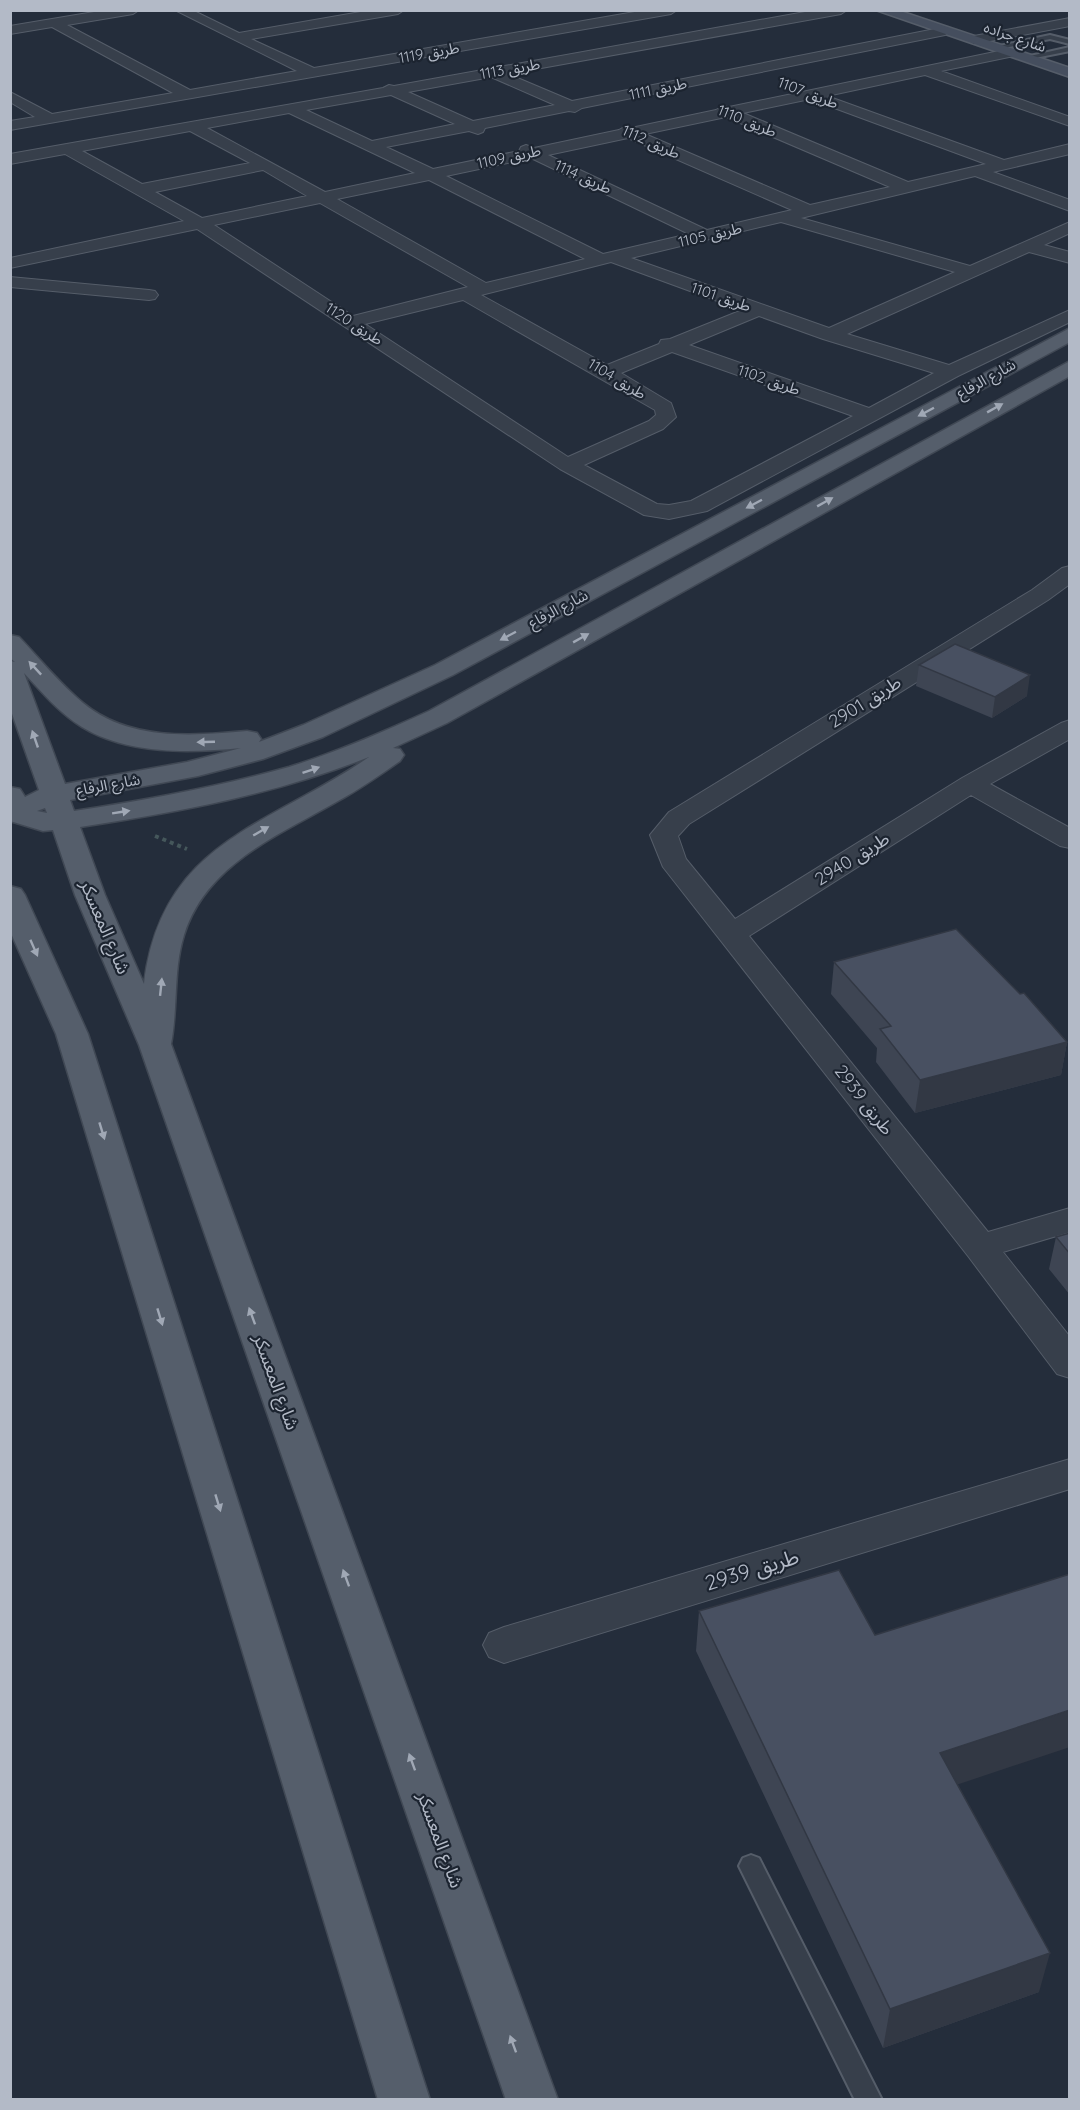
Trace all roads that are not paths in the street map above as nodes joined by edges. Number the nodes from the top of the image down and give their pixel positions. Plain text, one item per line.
1 (133, 10) edge
2 (181, 10) edge
3 (398, 10) edge
4 (671, 10) edge
5 (841, 10) edge
6 (882, 10) edge
7 (738, 14) dead end
8 (581, 15) dead end
9 (608, 22) junction
10 (1070, 22) edge
11 (54, 23) junction
12 (765, 24) junction
13 (10, 30) edge
14 (945, 31) junction
15 (786, 32) dead end
16 (236, 37) junction
17 (669, 41) junction
18 (973, 41) junction
19 (1070, 42) edge
20 (484, 43) junction
21 (819, 44) dead end
22 (1070, 49) edge
23 (1001, 50) junction
24 (699, 52) dead end
25 (841, 52) junction
26 (587, 55) junction
27 (1025, 58) junction
28 (718, 59) dead end
29 (863, 59) dead end
30 (535, 64) junction
31 (343, 67) junction
32 (616, 67) dead end
33 (885, 67) dead end
34 (748, 70) junction
35 (927, 71) junction
36 (310, 72) junction
37 (492, 72) junction
38 (1070, 73) edge
39 (636, 75) dead end
40 (908, 75) junction
41 (665, 88) junction
42 (393, 91) junction
43 (186, 94) junction
44 (810, 94) junction
45 (10, 96) edge
46 (686, 96) dead end
47 (706, 104) dead end
48 (571, 107) junction
49 (289, 108) junction
50 (726, 112) junction
51 (590, 115) dead end
52 (49, 119) junction
53 (1070, 122) edge
54 (610, 124) dead end
55 (10, 126) edge
56 (473, 127) junction
57 (186, 128) junction
58 (629, 132) junction
59 (492, 135) dead end
60 (511, 144) dead end
61 (370, 146) junction
62 (1070, 149) edge
63 (72, 151) junction
64 (530, 152) junction
65 (10, 159) edge
66 (266, 165) junction
67 (1002, 165) junction
68 (10, 167) edge
69 (975, 171) junction
70 (430, 174) junction
71 (907, 188) junction
72 (139, 190) junction
73 (323, 197) junction
74 (1070, 206) edge
75 (809, 211) junction
76 (783, 218) junction
77 (199, 223) junction
78 (1070, 227) edge
79 (707, 236) junction
80 (1027, 246) junction
81 (607, 258) junction
82 (1070, 258) edge
83 (10, 262) edge
84 (974, 272) junction
85 (10, 282) edge
86 (484, 289) junction
87 (464, 293) junction
88 (149, 295) dead end
89 (757, 310) junction
90 (1070, 315) edge
91 (351, 322) junction
92 (1070, 334) edge
93 (830, 335) junction
94 (668, 344) junction
95 (1070, 367) edge
96 (606, 372) junction
97 (951, 372) junction
98 (870, 415) junction
99 (567, 465) junction
100 (1070, 573) edge
101 (10, 642) edge
102 (10, 669) edge
103 (365, 707) junction
104 (438, 717) junction
105 (1070, 728) edge
106 (971, 784) junction
107 (58, 808) junction
108 (14, 811) edge
109 (664, 835) joint
110 (1070, 840) edge
111 (10, 895) edge
112 (732, 934) junction
113 (155, 1045) junction
114 (1070, 1220) edge
115 (980, 1247) junction
116 (1070, 1364) edge
117 (1070, 1474) edge
118 (504, 1645) dead end
119 (752, 1866) dead end
120 (404, 2100) edge
121 (532, 2100) edge
122 (869, 2100) edge

1 - 11 street
2 - 16 street
3 - 16 street
4 - 9 street, طريق 1119
5 - 12 street, طريق 1113
6 - 14 street, شارع جراده
7 - 12 street
8 - 9 street
9 - 17 street
9 - 20 street, طريق 1119
10 - 18 street
11 - 13 street
11 - 43 street
12 - 15 street
12 - 17 street, طريق 1113
14 - 18 street, شارع جراده
14 - 25 street, طريق 1111
16 - 36 street
17 - 24 street
17 - 26 street, طريق 1113
18 - 23 street, شارع جراده
19 - 23 lane
20 - 30 street
20 - 31 street, طريق 1119
21 - 25 street
22 - 27 lane
23 - 27 street, شارع جراده
23 - 35 street, طريق 1109
25 - 29 street
25 - 34 street, طريق 1111
26 - 30 street, طريق 1113
26 - 32 street
27 - 38 street, شارع جراده
28 - 34 street, طريق 1107
30 - 37 street, طريق 1113
31 - 36 street, طريق 1119
31 - 42 street
33 - 40 street
34 - 41 street, طريق 1111
34 - 44 street, طريق 1107
35 - 40 street, طريق 1109
35 - 53 street
36 - 43 street, طريق 1119
37 - 42 street, طريق 1113
37 - 48 street
39 - 41 street
40 - 44 street, طريق 1109
41 - 46 street
41 - 48 street, طريق 1111
42 - 49 street, طريق 1113
42 - 56 street
43 - 52 street, طريق 1119
44 - 50 street, طريق 1109
44 - 67 street, طريق 1107
45 - 52 street
47 - 50 street, طريق 1110
48 - 51 street
48 - 56 street, طريق 1111
49 - 57 street, طريق 1113
49 - 61 street
50 - 58 street, طريق 1109
50 - 71 street, طريق 1110
52 - 55 street, طريق 1119
54 - 58 street, طريق 1112
56 - 59 street
56 - 61 street, طريق 1111
57 - 63 street, طريق 1113
57 - 66 street
58 - 64 street, طريق 1109
58 - 75 street, طريق 1112
60 - 64 street, طريق 1114
61 - 70 street
62 - 67 street, طريق 1105
63 - 65 street, طريق 1113
63 - 68 street, طريق 1113
63 - 72 street, طريق 1120
64 - 70 street, طريق 1109
64 - 79 street, طريق 1114
66 - 72 street
66 - 73 street
67 - 69 street, طريق 1105
69 - 71 street, طريق 1105
69 - 74 street
70 - 73 street, طريق 1109
70 - 81 street, طريق 1101
71 - 75 street, طريق 1105
72 - 77 street, طريق 1120
73 - 77 street, طريق 1109
73 - 86 street
75 - 76 street, طريق 1105
76 - 79 street, طريق 1105
76 - 84 street
77 - 83 street, طريق 1109
77 - 91 street, طريق 1120
78 - 80 street
79 - 81 street, طريق 1105
80 - 82 street
80 - 84 street
81 - 86 street, طريق 1105
81 - 89 street, طريق 1101
84 - 93 street
85 - 88 street
86 - 87 street, طريق 1105
87 - 91 street, طريق 1105
87 - 96 street, طريق 1104
89 - 93 street, طريق 1101
89 - 94 street
90 - 97 street, طريق 1120
91 - 99 street, طريق 1120
92 -> 103 main road, شارع الرفاع
93 - 97 street, طريق 1101
94 - 96 street
94 - 98 street, طريق 1102
104 -> 95 main road, شارع الرفاع
96 - 99 street, طريق 1104
97 - 98 street, طريق 1120
98 - 99 street, طريق 1120
100 - 109 street, طريق 2901
103 -> 101 main road
107 -> 102 main road, شارع المعسكر
103 - 107 main road, شارع الرفاع
107 -> 104 main road, شارع الرفاع
113 -> 104 main road
105 - 106 street, طريق 2940
106 - 110 street
106 - 112 street, طريق 2940
107 - 108 main road, شارع الرفاع
107 - 113 main road, شارع المعسكر
109 - 112 street, طريق 2939
111 -> 120 main road
112 - 115 street, طريق 2939
121 -> 113 main road, شارع المعسكر
114 - 115 street
115 - 116 street, طريق 2939
117 - 118 street, طريق 2939
119 - 122 lane

